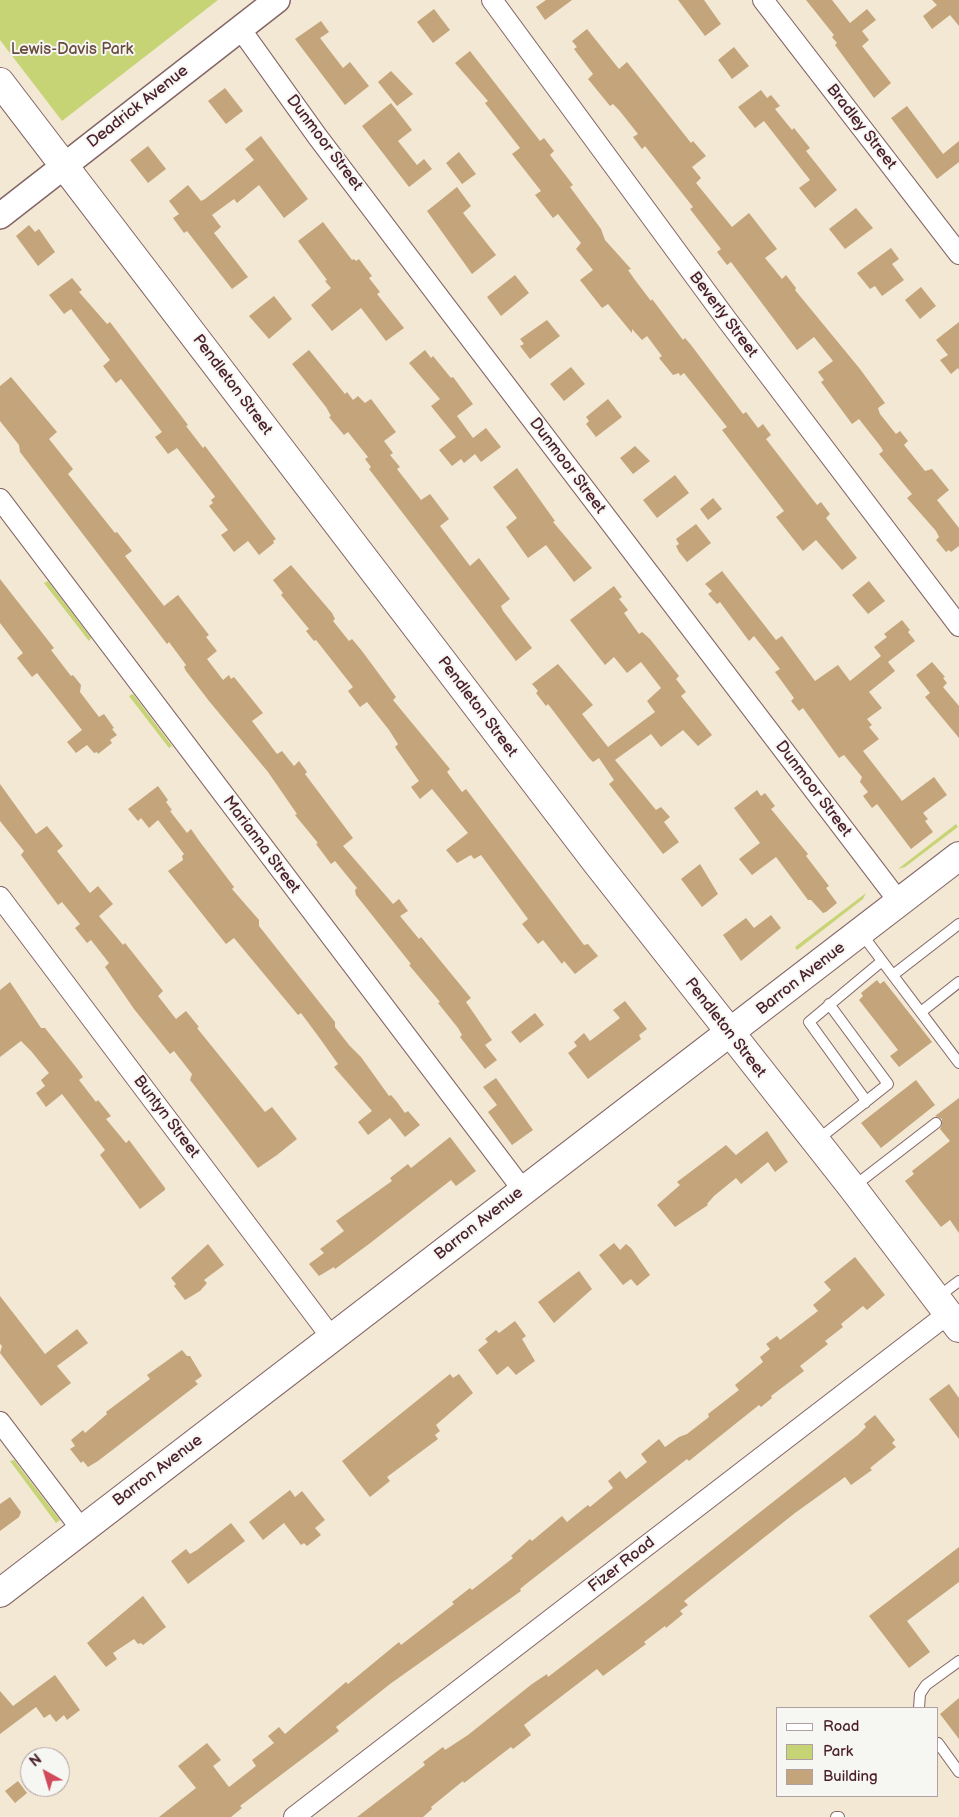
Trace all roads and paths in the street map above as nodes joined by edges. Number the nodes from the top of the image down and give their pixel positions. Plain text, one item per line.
1 (277, 0) edge
2 (492, 0) edge
3 (763, 0) edge
4 (239, 27) junction
5 (0, 82) edge
6 (65, 165) junction
7 (0, 216) edge
8 (959, 254) edge
9 (0, 499) edge
10 (959, 626) edge
11 (959, 856) edge
12 (0, 897) edge
13 (900, 902) junction
14 (959, 924) edge
15 (861, 933) junction
16 (882, 961) junction
17 (893, 975) junction
18 (959, 982) edge
19 (829, 1004) junction
20 (921, 1012) junction
21 (730, 1034) junction
22 (959, 1062) edge
23 (865, 1103) junction
24 (936, 1123) dead end
25 (816, 1141) junction
26 (852, 1187) junction
27 (523, 1190) junction
28 (959, 1281) edge
29 (948, 1313) edge
30 (332, 1338) junction
31 (0, 1422) edge
32 (82, 1530) junction
33 (0, 1593) edge
34 (959, 1661) edge
35 (919, 1707) edge
36 (939, 1745) edge
37 (959, 1772) edge
38 (294, 1817) edge

1 - 4 street, Deadrick Avenue
2 - 10 street, Beverly Street
3 - 8 street, Bradley Street
4 - 6 street, Deadrick Avenue
4 - 13 street, Dunmoor Street
5 - 6 main road, Pendleton Street
6 - 7 street, Deadrick Avenue
6 - 21 main road, Pendleton Street
9 - 27 street, Marianna Street
11 - 13 main road, Barron Avenue
12 - 30 street, Buntyn Street
13 - 15 main road, Barron Avenue
14 - 17 lane
15 - 16 lane
15 - 21 main road, Barron Avenue
16 - 17 lane
16 - 19 lane
17 - 20 lane
18 - 20 lane
19 - 23 lane
19 - 23 lane
20 - 22 lane
21 - 25 main road, Pendleton Street
21 - 27 main road, Barron Avenue
23 - 25 lane
24 - 26 lane
25 - 26 main road, Pendleton Street
26 - 29 main road, Pendleton Street
27 - 30 main road, Barron Avenue
28 - 29 lane
29 - 38 street, Fizer Road
30 - 32 main road, Barron Avenue
31 - 32 street
32 - 33 main road, Barron Avenue
34 - 35 lane
36 - 37 lane

